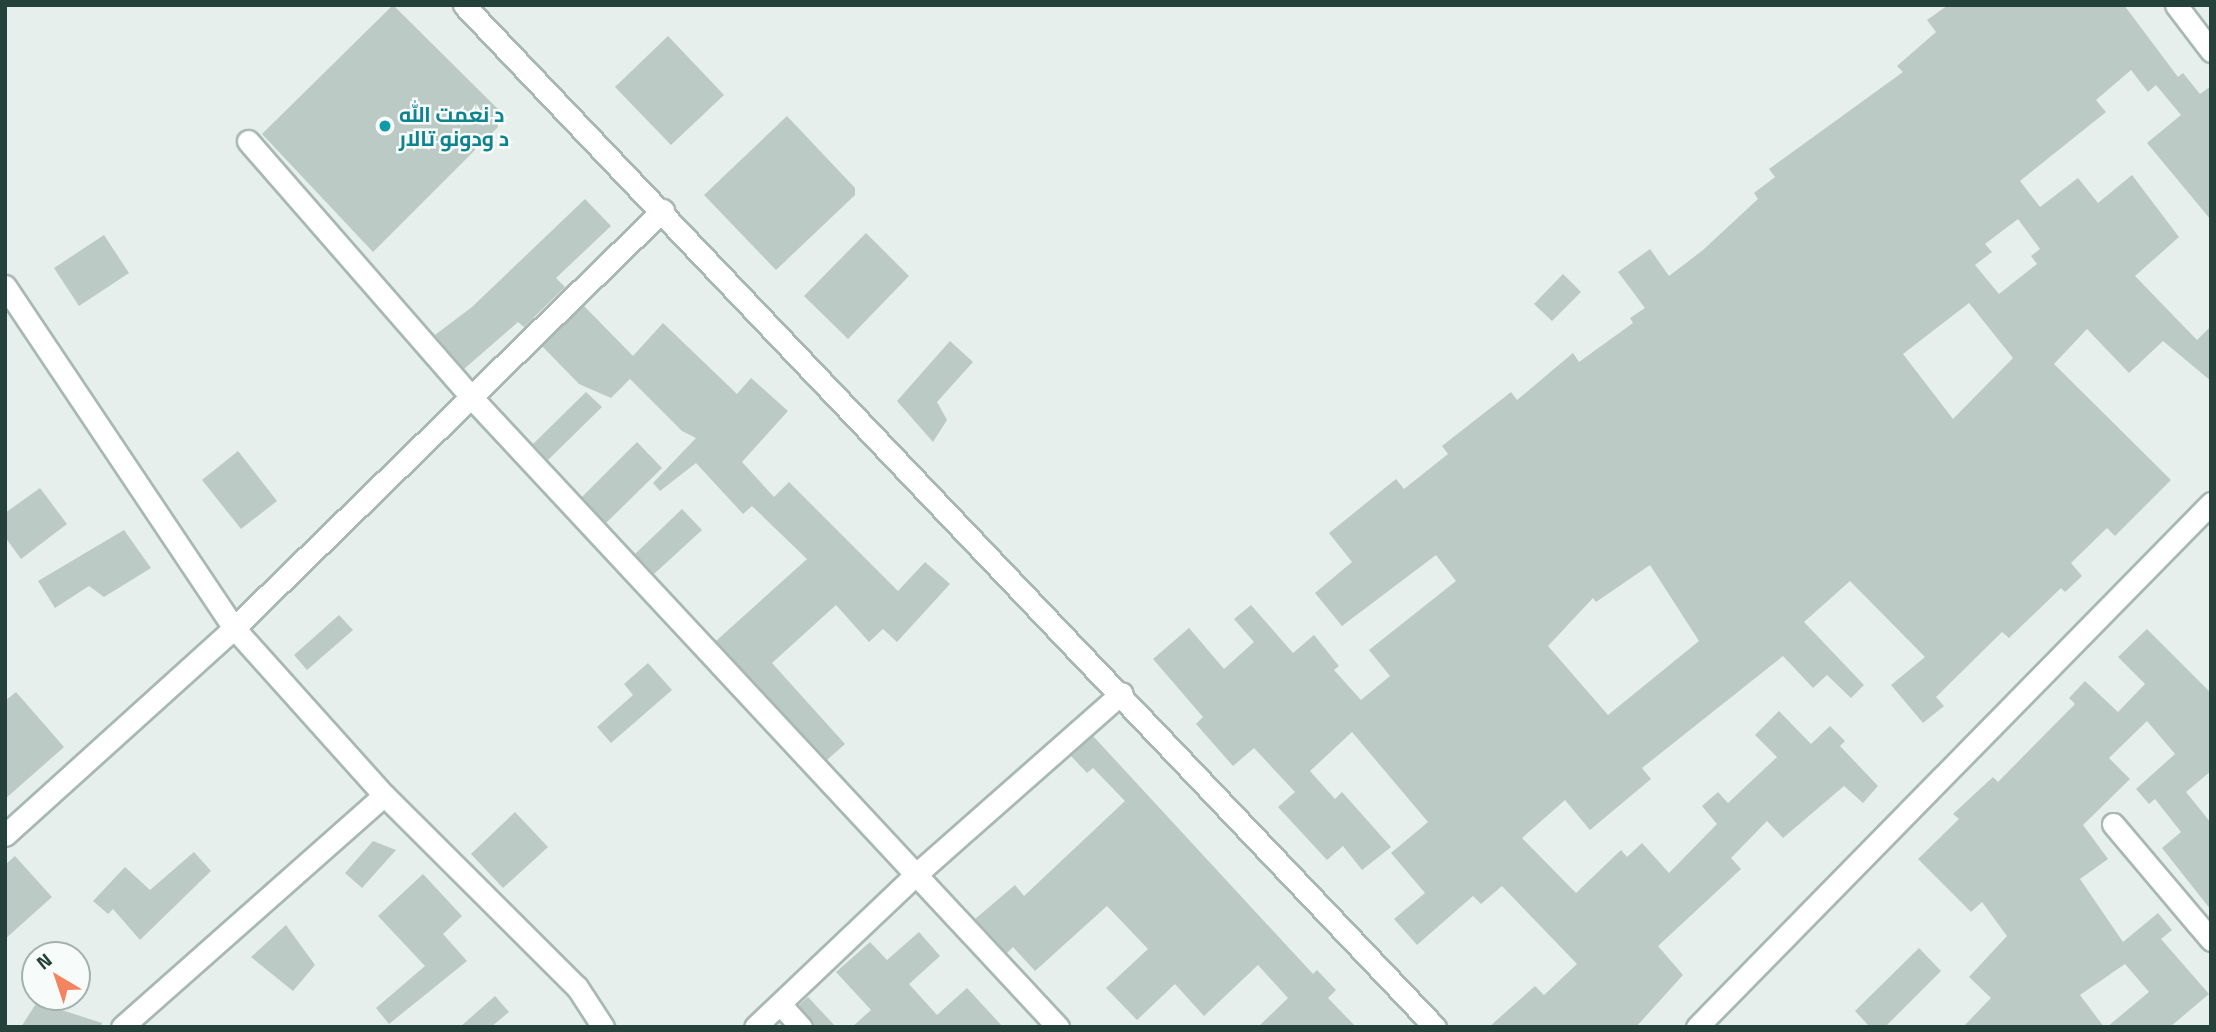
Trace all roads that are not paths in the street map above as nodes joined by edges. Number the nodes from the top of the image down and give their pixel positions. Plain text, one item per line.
1 (464, 5) edge
2 (2176, 5) edge
3 (2211, 51) edge
4 (248, 141) dead end
5 (663, 210) junction
6 (5, 286) edge
7 (472, 398) junction
8 (2211, 503) edge
9 (234, 628) junction
10 (1122, 693) junction
11 (384, 795) junction
12 (2113, 824) dead end
13 (5, 835) edge
14 (913, 877) junction
15 (2211, 940) edge
16 (781, 1005) junction
17 (122, 1027) edge
18 (603, 1027) edge
19 (755, 1027) edge
20 (801, 1027) edge
21 (1058, 1027) edge
22 (1434, 1027) edge
23 (1697, 1027) edge

1 - 5 street
2 - 3 street
4 - 7 street
5 - 7 street
5 - 10 street
6 - 9 street
7 - 9 street
7 - 14 street
8 - 23 street
9 - 11 street
9 - 13 street
10 - 14 street
10 - 22 street
11 - 17 street
11 - 18 street
12 - 15 street
14 - 16 street
14 - 21 street
16 - 19 street
16 - 20 street

